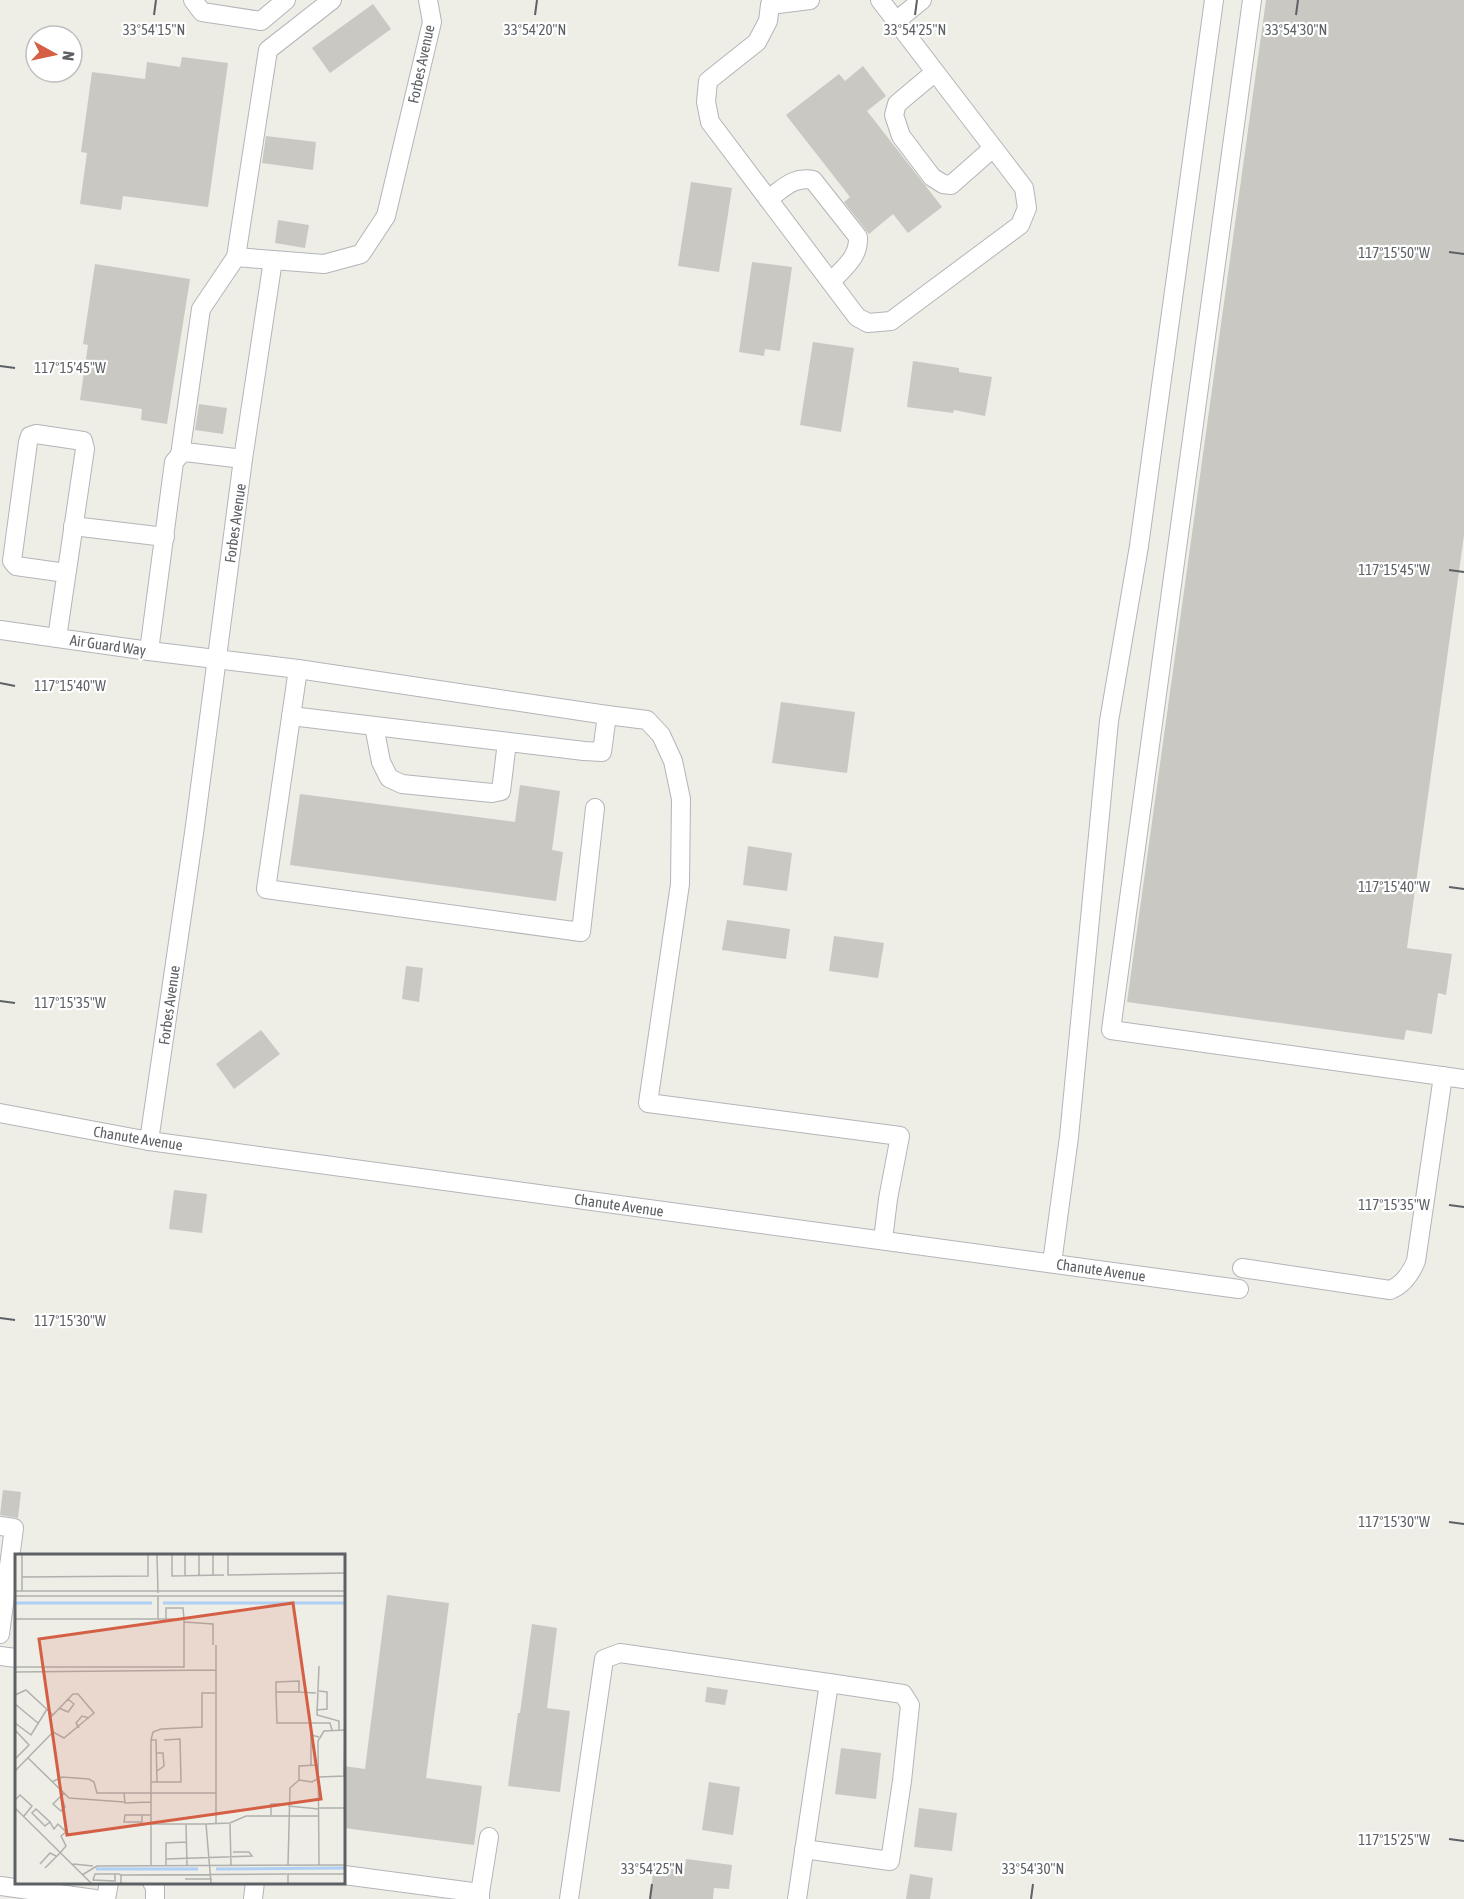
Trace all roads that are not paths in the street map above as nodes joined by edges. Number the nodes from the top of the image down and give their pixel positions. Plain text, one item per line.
1 (193, 0) edge
2 (286, 0) edge
3 (293, 0) edge
4 (332, 0) edge
5 (428, 0) edge
6 (810, 0) edge
7 (880, 0) edge
8 (922, 0) edge
9 (1214, 0) edge
10 (1252, 0) edge
11 (768, 2) edge
12 (308, 19) junction
13 (896, 21) junction
14 (935, 72) junction
15 (993, 148) junction
16 (768, 199) junction
17 (236, 257) junction
18 (273, 260) junction
19 (831, 282) junction
20 (180, 455) junction
21 (243, 459) junction
22 (73, 526) junction
23 (165, 537) junction
24 (66, 573) junction
25 (0, 630) edge
26 (57, 638) junction
27 (149, 651) junction
28 (217, 659) junction
29 (298, 669) junction
30 (607, 715) junction
31 (291, 716) junction
32 (374, 726) junction
33 (507, 742) junction
34 (595, 808) dead end
35 (1443, 1076) junction
36 (1464, 1079) edge
37 (0, 1113) edge
38 (149, 1141) junction
39 (883, 1240) junction
40 (1052, 1263) junction
41 (1242, 1268) dead end
42 (1239, 1289) dead end
43 (7, 1527) edge
44 (0, 1634) edge
45 (0, 1656) edge
46 (15, 1658) edge
47 (829, 1683) junction
48 (489, 1837) dead end
49 (804, 1849) junction
50 (345, 1875) edge
51 (109, 1884) edge
52 (153, 1884) edge
53 (255, 1884) edge
54 (0, 1886) edge
55 (480, 1896) edge
56 (95, 1899) edge
57 (106, 1899) edge
58 (155, 1899) edge
59 (253, 1899) edge
60 (569, 1899) edge
61 (797, 1899) edge

1 - 2 street
3 - 12 street
4 - 12 street
5 - 18 street, Forbes Avenue
6 - 11 street
7 - 13 street
8 - 13 street
9 - 40 street
10 - 35 street
11 - 16 street
12 - 17 street
13 - 14 street
14 - 15 street
14 - 15 street
15 - 19 street
16 - 19 street
16 - 19 street
17 - 18 street
17 - 20 street
18 - 21 street, Forbes Avenue
20 - 21 street
20 - 23 street
21 - 28 street, Forbes Avenue
22 - 23 street
22 - 24 street
22 - 24 street
23 - 27 street
24 - 26 street
25 - 26 street, Air Guard Way
26 - 27 street, Air Guard Way
27 - 28 street, Air Guard Way
28 - 29 street, Air Guard Way
28 - 38 street, Forbes Avenue
29 - 30 street, Air Guard Way
29 - 31 street
30 - 33 street
30 - 39 street, Air Guard Way
31 - 32 street
31 - 34 street
32 - 33 street
32 - 33 street
35 - 36 street
35 - 41 street
37 - 38 street, Chanute Avenue
38 - 39 street, Chanute Avenue
39 - 40 street, Chanute Avenue
40 - 42 street, Chanute Avenue
43 - 44 street
45 - 46 street
47 - 49 street
47 - 49 street
47 - 60 street
48 - 55 street
49 - 61 street
50 - 55 street
51 - 57 street
52 - 58 street
53 - 59 street
54 - 56 street

